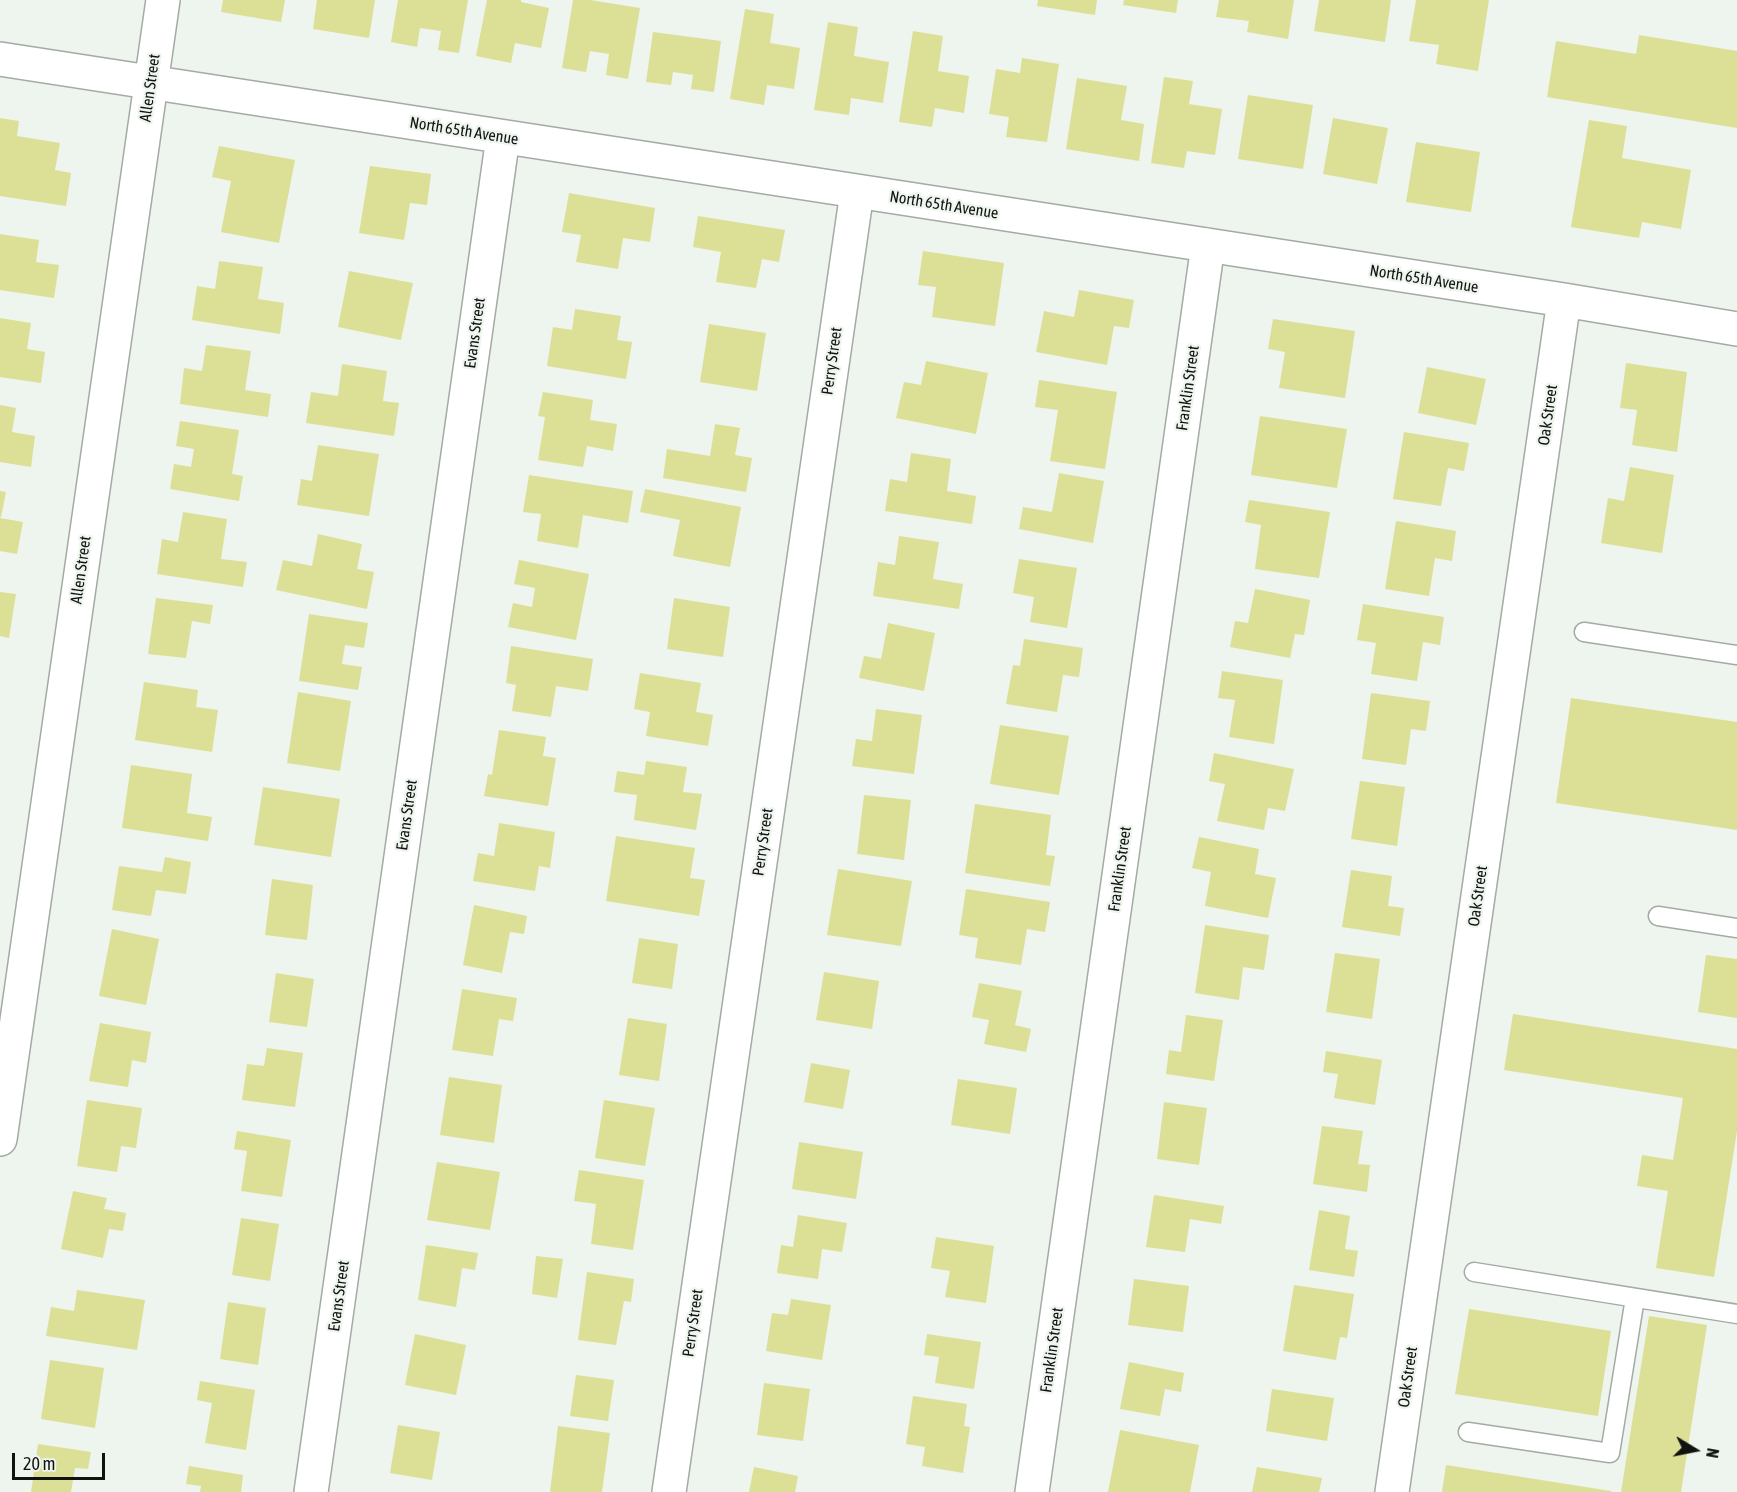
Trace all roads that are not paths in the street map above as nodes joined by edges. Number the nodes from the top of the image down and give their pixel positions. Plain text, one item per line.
1 (163, 0) edge
2 (0, 59) edge
3 (151, 82) junction
4 (503, 137) junction
5 (856, 192) junction
6 (1208, 245) junction
7 (1564, 300) junction
8 (1737, 329) edge
9 (1584, 632) dead end
10 (1737, 655) edge
11 (1658, 916) dead end
12 (1737, 928) edge
13 (0, 1139) edge
14 (1474, 1272) dead end
15 (1635, 1298) junction
16 (1737, 1314) edge
17 (1468, 1432) dead end
18 (311, 1492) edge
19 (669, 1492) edge
20 (1032, 1492) edge
21 (1392, 1492) edge

1 - 3 street, Allen Street
2 - 3 street, North 65th Avenue
3 - 4 street, North 65th Avenue
3 - 13 street, Allen Street
4 - 5 street, North 65th Avenue
4 - 18 street, Evans Street
5 - 6 street, North 65th Avenue
5 - 19 street, Perry Street
6 - 7 street, North 65th Avenue
6 - 20 street, Franklin Street
7 - 8 street, North 65th Avenue
7 - 21 street, Oak Street
9 - 10 lane
11 - 12 lane
14 - 15 lane
15 - 16 lane
15 - 17 lane

